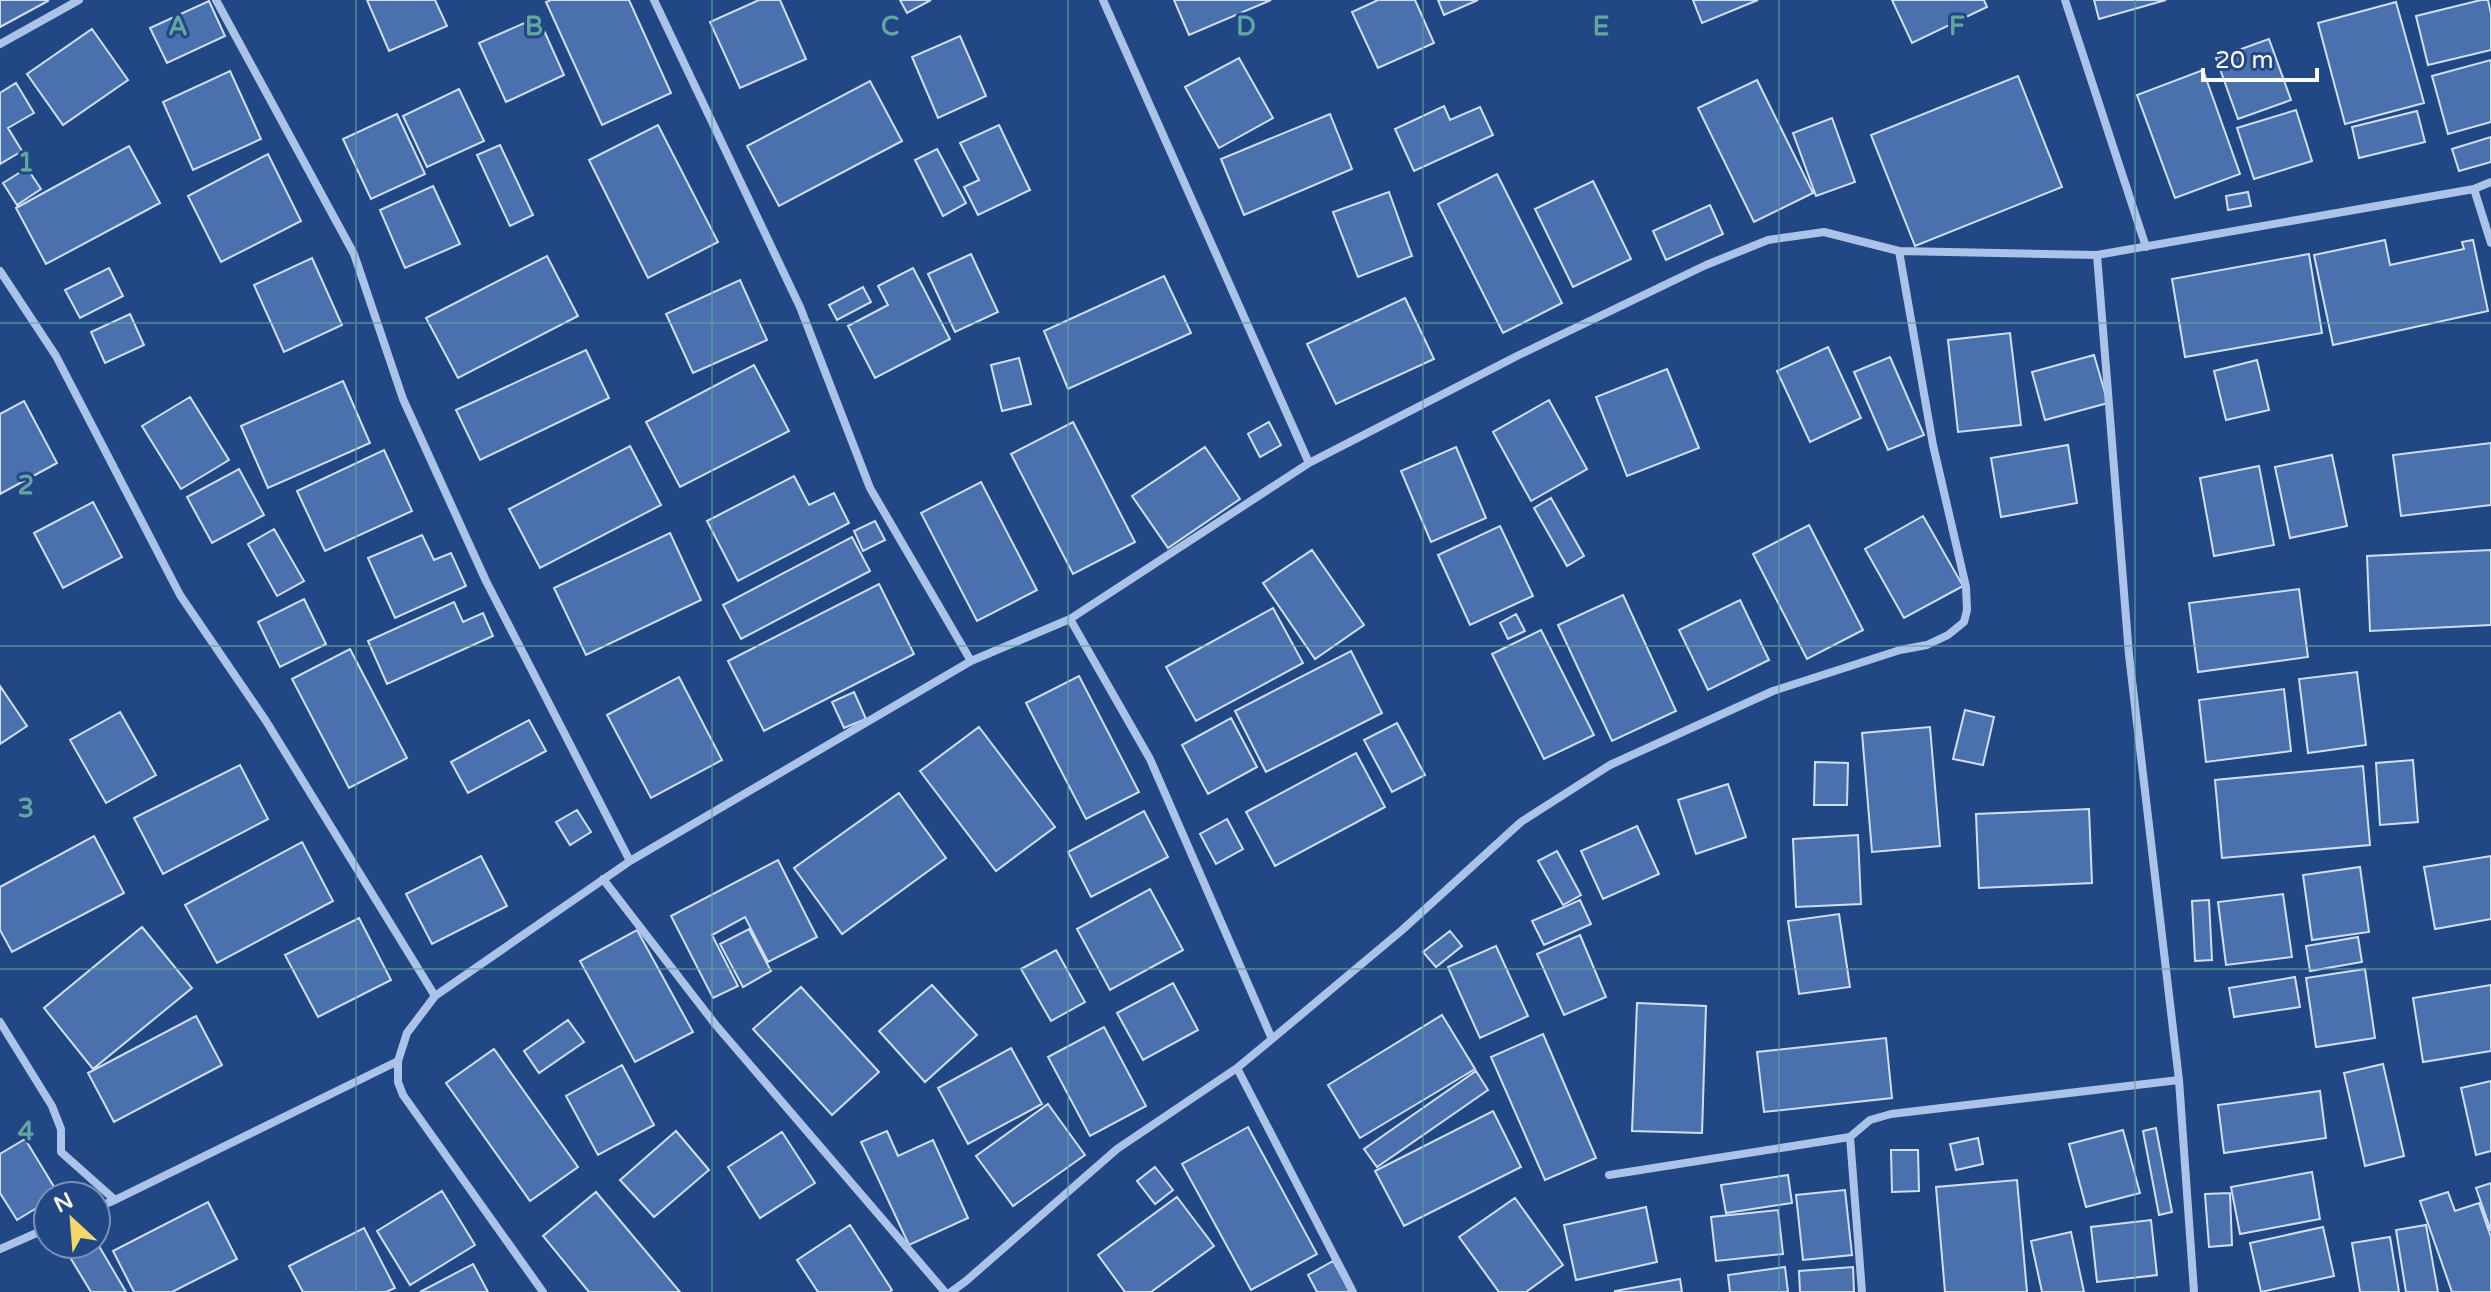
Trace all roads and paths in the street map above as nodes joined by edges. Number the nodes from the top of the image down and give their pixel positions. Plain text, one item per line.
1 (79, 0) edge
2 (216, 0) edge
3 (654, 0) edge
4 (1103, 0) edge
5 (2065, 0) edge
6 (0, 44) edge
7 (2491, 182) edge
8 (2474, 189) junction
9 (2491, 243) edge
10 (2146, 247) junction
11 (1899, 251) junction
12 (2097, 255) junction
13 (0, 271) edge
14 (1309, 463) junction
15 (1070, 619) junction
16 (971, 661) junction
17 (630, 861) junction
18 (603, 879) junction
19 (435, 996) junction
20 (0, 1022) edge
21 (1272, 1039) junction
22 (398, 1061) junction
23 (1237, 1068) junction
24 (2179, 1080) junction
25 (1850, 1137) junction
26 (1609, 1175) dead end
27 (115, 1200) junction
28 (112, 1201) edge
29 (32, 1235) edge
30 (0, 1249) edge
31 (543, 1292) edge
32 (948, 1292) edge
33 (1353, 1292) edge
34 (1862, 1292) edge
35 (2194, 1292) edge

1 - 6 street
2 - 17 street
3 - 16 street
4 - 14 street
5 - 10 street
7 - 8 street
8 - 9 street
8 - 10 street
10 - 12 street
11 - 12 street
11 - 14 street
11 - 21 street
12 - 24 street
13 - 19 street
14 - 15 street
15 - 16 street
15 - 21 street
16 - 17 street
17 - 18 street
18 - 19 street
18 - 32 street
19 - 22 street
20 - 27 street
21 - 23 street
22 - 27 street
22 - 31 street
23 - 32 street
23 - 33 street
24 - 25 street
24 - 35 street
25 - 26 street
25 - 34 street
27 - 28 street
29 - 30 street

